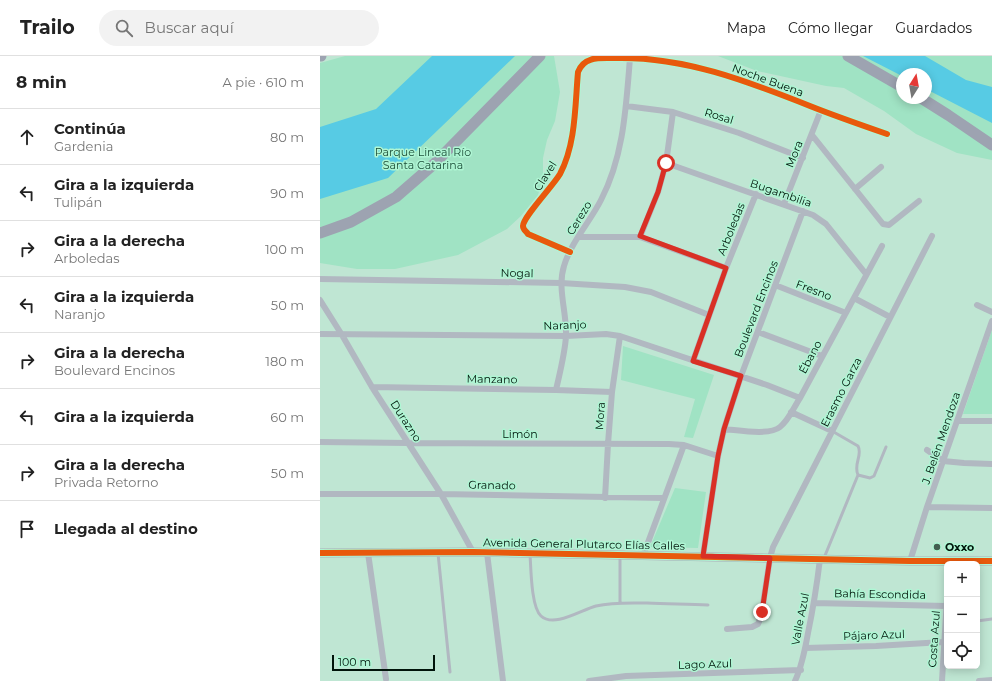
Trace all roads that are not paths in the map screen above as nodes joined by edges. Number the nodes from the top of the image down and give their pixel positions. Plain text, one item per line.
1 (540, 56) edge
2 (848, 56) edge
3 (630, 58) junction
4 (592, 59) joint
5 (896, 83) edge
6 (931, 104) edge
7 (626, 106) junction
8 (821, 110) junction
9 (673, 112) junction
10 (887, 134) dead end
11 (812, 135) junction
12 (992, 145) edge
13 (803, 158) junction
14 (666, 163) junction
15 (881, 167) dead end
16 (855, 189) junction
17 (756, 194) junction
18 (919, 201) dead end
19 (784, 204) junction
20 (803, 211) junction
21 (320, 233) edge
22 (640, 236) junction
23 (932, 236) dead end
24 (579, 237) junction
25 (882, 246) dead end
26 (570, 252) junction
27 (726, 268) junction
28 (866, 274) junction
29 (320, 279) edge
30 (561, 283) junction
31 (775, 285) junction
32 (854, 298) junction
33 (320, 300) edge
34 (977, 305) dead end
35 (992, 312) edge
36 (846, 313) junction
37 (709, 315) junction
38 (890, 317) junction
39 (992, 321) edge
40 (758, 332) junction
41 (320, 334) edge
42 (342, 335) junction
43 (566, 336) junction
44 (620, 336) junction
45 (822, 356) junction
46 (693, 361) junction
47 (741, 376) junction
48 (372, 387) junction
49 (556, 390) junction
50 (612, 392) junction
51 (800, 398) junction
52 (792, 412) junction
53 (958, 421) junction
54 (992, 421) edge
55 (724, 429) junction
56 (832, 431) junction
57 (320, 442) edge
58 (408, 443) junction
59 (608, 444) junction
60 (684, 445) junction
61 (886, 447) dead end
62 (927, 450) dead end
63 (718, 456) junction
64 (943, 461) junction
65 (992, 464) edge
66 (858, 475) junction
67 (320, 494) edge
68 (442, 494) junction
69 (606, 498) junction
70 (664, 498) junction
71 (927, 507) junction
72 (992, 508) edge
73 (473, 552) junction
74 (320, 553) edge
75 (368, 553) junction
76 (438, 553) junction
77 (487, 553) junction
78 (530, 554) junction
79 (620, 555) junction
80 (643, 556) junction
81 (703, 556) junction
82 (770, 558) junction
83 (822, 559) junction
84 (910, 561) junction
85 (980, 561) edge
86 (992, 561) edge
87 (944, 562) edge
88 (620, 603) junction
89 (814, 603) junction
90 (708, 605) dead end
91 (944, 606) edge
92 (992, 619) edge
93 (980, 621) edge
94 (727, 629) dead end
95 (944, 630) edge
96 (943, 642) junction
97 (805, 648) junction
98 (801, 670) junction
99 (450, 672) dead end
100 (386, 679) dead end
101 (611, 679) edge
102 (992, 680) edge
103 (503, 681) edge
104 (589, 681) edge
105 (794, 681) edge
106 (942, 681) edge
107 (979, 681) edge

1 - 21 highway
2 - 5 highway
3 - 4 street, Noche Buena
3 - 7 street, Cerezo
3 - 8 street, Noche Buena
4 - 26 street, Clavel
6 - 12 highway
7 - 9 street, Rosal
7 - 24 street, Cerezo
8 - 10 street, Noche Buena
8 - 11 street, Mora
9 - 13 street, Rosal
9 - 14 street
11 - 13 street, Mora
11 - 16 street
13 - 19 street, Mora
14 - 17 street, Bugambilia
14 - 22 street
15 - 16 street
16 - 18 street
17 - 19 street, Bugambilia
17 - 27 street, Arboledas
19 - 20 street, Bugambilia
20 - 28 street, Bugambilia
20 - 31 street, Boulevard Encinos
22 - 24 street
22 - 27 street
23 - 38 street, Erasmo Garza
24 - 26 street, Cerezo
25 - 28 street, Ébano
26 - 30 street, Cerezo
27 - 37 street, Arboledas
28 - 32 street, Ébano
29 - 30 street, Nogal
30 - 37 street, Nogal
30 - 43 street, Cerezo
31 - 36 street, Fresno
31 - 40 street, Boulevard Encinos
32 - 36 street, Ébano
32 - 38 street
33 - 42 street, Durazno
34 - 35 street
36 - 45 street, Ébano
37 - 46 street, Arboledas
38 - 56 street, Erasmo Garza
39 - 53 street, J. Belén Mendoza
40 - 45 street
40 - 47 street, Boulevard Encinos
41 - 42 street, Naranjo
42 - 43 street, Naranjo
42 - 48 street, Durazno
43 - 44 street, Naranjo
43 - 49 street, Cerezo
44 - 46 street, Naranjo
44 - 50 street, Mora
45 - 51 street, Ébano
46 - 47 street, Naranjo
47 - 51 street, Naranjo
47 - 55 street, Boulevard Encinos
48 - 49 street, Manzano
48 - 58 street, Durazno
49 - 50 street, Manzano
50 - 59 street, Mora
51 - 52 street, Ébano
52 - 55 street, Ébano
52 - 56 street
53 - 54 street
53 - 64 street, J. Belén Mendoza
55 - 63 street, Boulevard Encinos
56 - 66 lane
56 - 82 street, Erasmo Garza
57 - 58 street, Limón
58 - 59 street, Limón
58 - 68 street, Durazno
59 - 60 street, Limón
59 - 69 street, Mora
60 - 63 street, Limón
60 - 70 street
61 - 66 lane
62 - 64 street
63 - 81 street, Boulevard Encinos
64 - 65 street
64 - 71 street, J. Belén Mendoza
66 - 83 lane
67 - 68 street, Granado
68 - 69 street, Granado
68 - 73 street, Durazno
69 - 70 street, Granado
70 - 80 street
71 - 72 street
71 - 84 street, J. Belén Mendoza
73 - 76 street, Avenida General Plutarco Elías Calles
73 - 77 street, Avenida General Plutarco Elías Calles
74 - 75 street, Avenida General Plutarco Elías Calles
75 - 76 street, Avenida General Plutarco Elías Calles
75 - 100 street
76 - 99 lane
77 - 78 street, Avenida General Plutarco Elías Calles
77 - 103 street
78 - 79 street, Avenida General Plutarco Elías Calles
78 - 88 lane
79 - 80 street, Avenida General Plutarco Elías Calles
79 - 88 lane
80 - 81 street, Avenida General Plutarco Elías Calles
81 - 82 street, Avenida General Plutarco Elías Calles
82 - 83 street, Avenida General Plutarco Elías Calles
82 - 94 street, Erasmo Garza
83 - 84 street, Avenida General Plutarco Elías Calles
83 - 89 street, Valle Azul
84 - 87 street, Avenida General Plutarco Elías Calles
85 - 86 street, Avenida General Plutarco Elías Calles
88 - 90 lane
89 - 91 street, Bahía Escondida
89 - 97 street, Valle Azul
92 - 93 lane
95 - 96 street, Costa Azul
96 - 97 street, Pájaro Azul
96 - 106 street, Costa Azul
97 - 98 street, Valle Azul
98 - 101 street, Lago Azul
98 - 105 street, Valle Azul
101 - 104 street, Lago Azul
102 - 107 street

